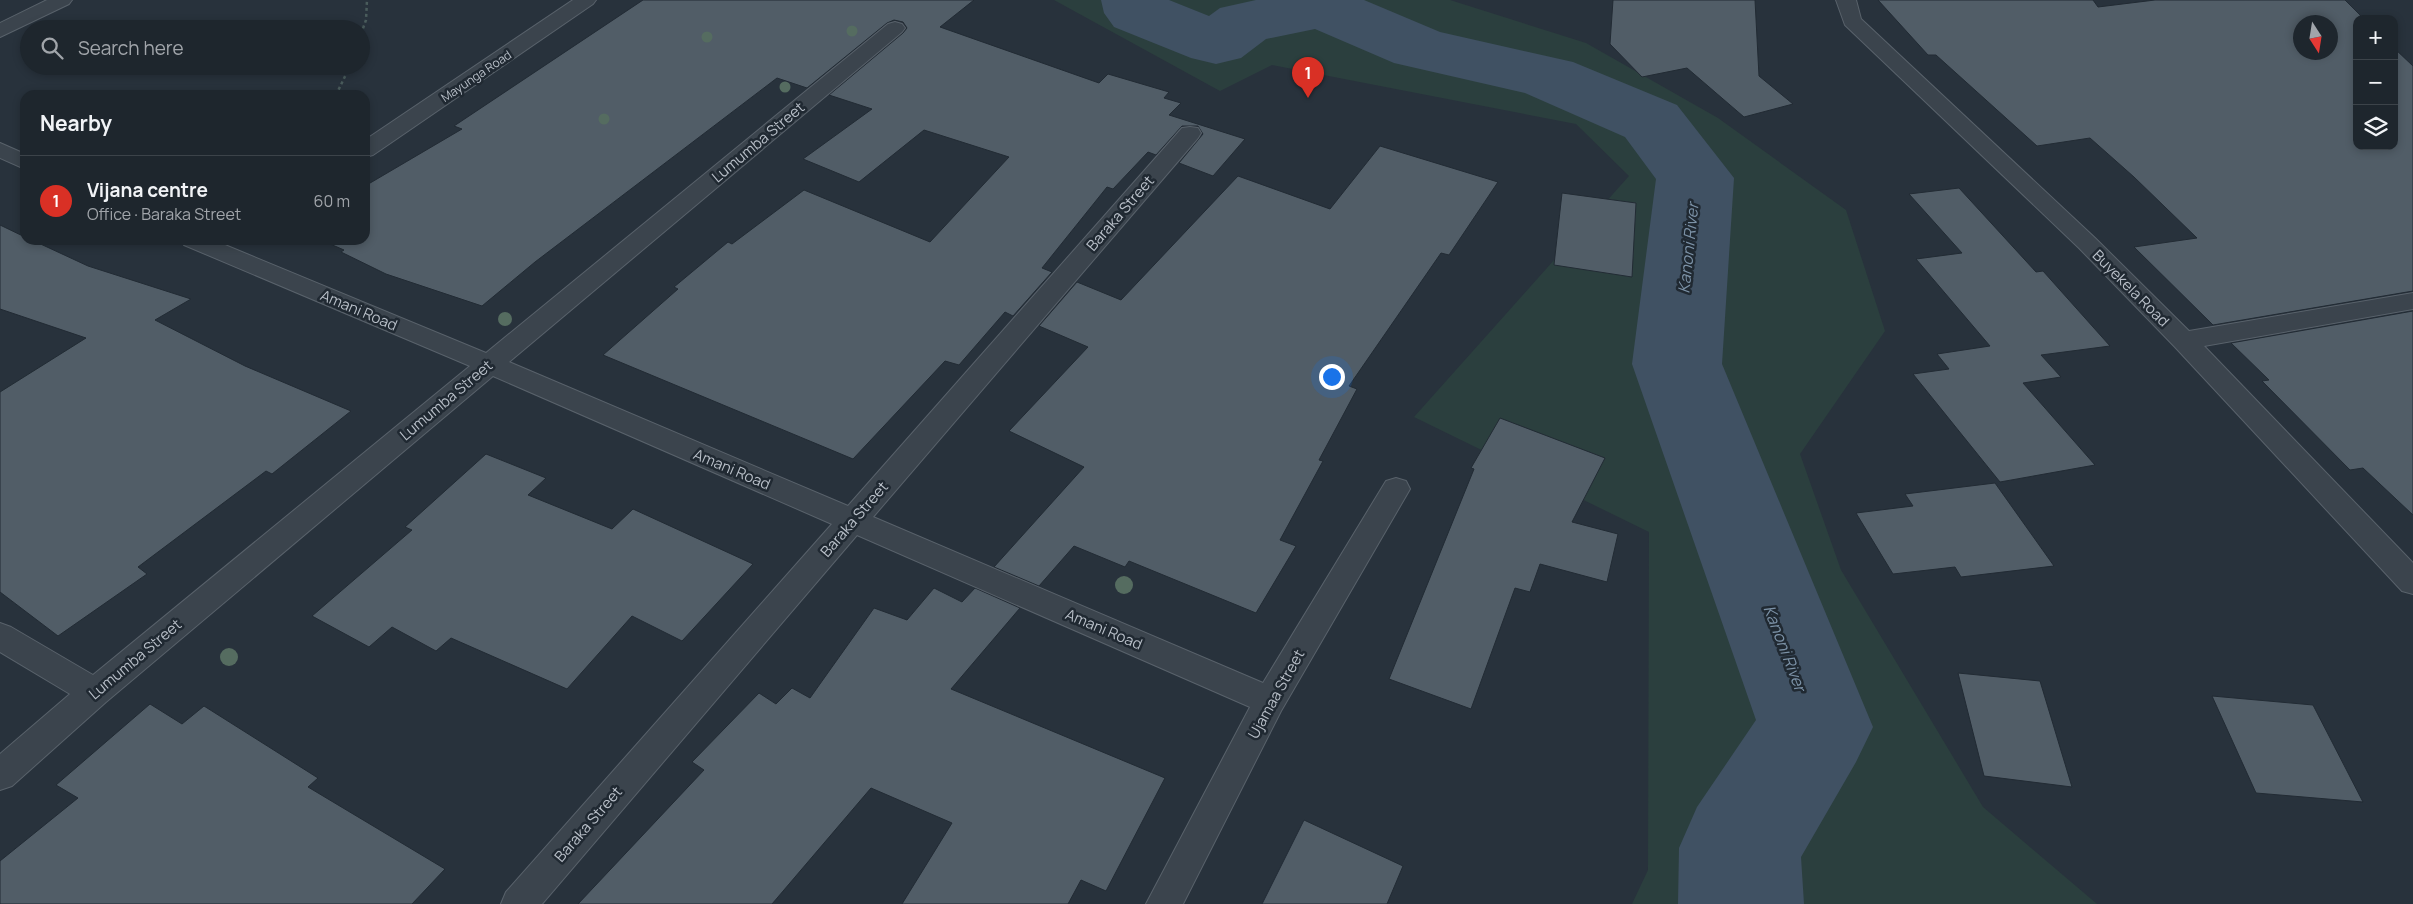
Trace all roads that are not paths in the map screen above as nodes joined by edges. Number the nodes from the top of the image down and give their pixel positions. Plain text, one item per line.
1 (62, 0) edge
2 (586, 0) edge
3 (1846, 0) edge
4 (22, 20) edge
5 (20, 21) edge
6 (895, 28) dead end
7 (0, 31) edge
8 (1190, 133) dead end
9 (370, 147) edge
10 (0, 150) edge
11 (20, 160) edge
12 (216, 245) edge
13 (2413, 301) edge
14 (2184, 342) junction
15 (489, 364) junction
16 (1396, 489) dead end
17 (853, 521) junction
18 (2413, 582) edge
19 (0, 636) edge
20 (95, 692) junction
21 (1270, 702) junction
22 (0, 775) edge
23 (519, 904) edge
24 (1164, 904) edge

1 - 4 street
2 - 9 street, Mayunga Road
3 - 14 street, Buyekela Road
5 - 7 street
6 - 15 street, Lumumba Street
8 - 17 street, Baraka Street
10 - 11 street
12 - 15 street, Amani Road
13 - 14 street
14 - 18 street, Buyekela Road
15 - 17 street, Amani Road
15 - 20 street, Lumumba Street
16 - 21 street, Ujamaa Street
17 - 21 street, Amani Road
17 - 23 street, Baraka Street
19 - 20 street
20 - 22 street, Lumumba Street
21 - 24 street, Ujamaa Street

